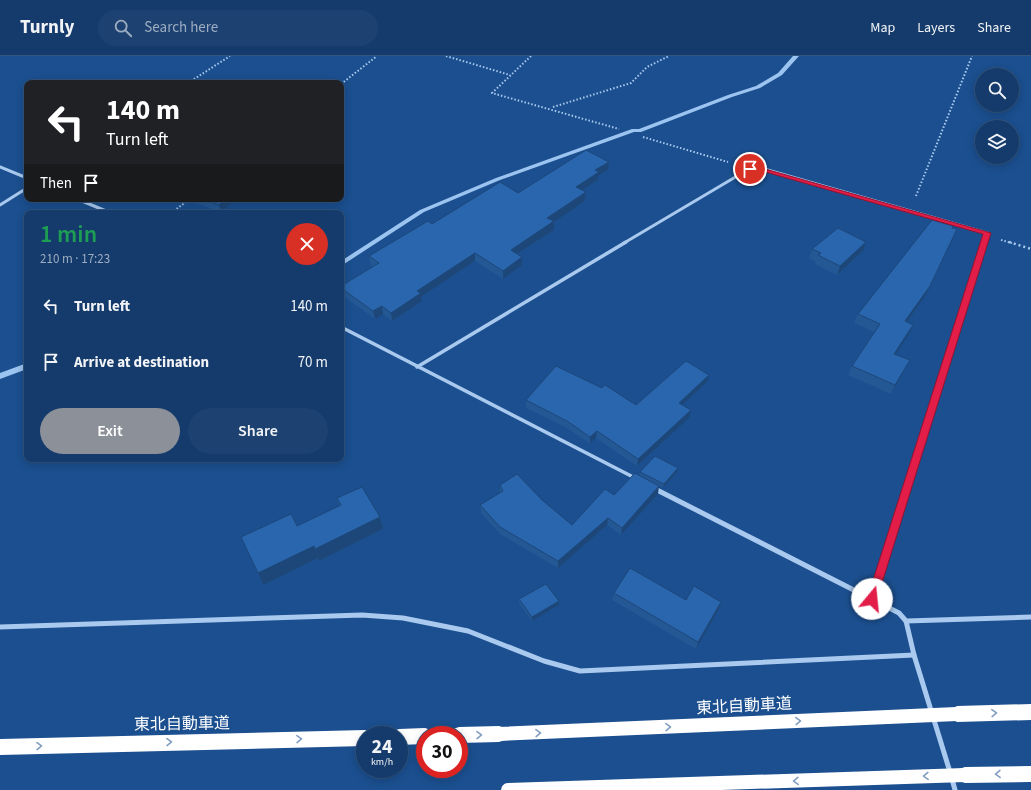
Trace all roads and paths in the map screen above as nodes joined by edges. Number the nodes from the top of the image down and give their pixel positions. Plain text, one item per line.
1 (230, 56) edge
2 (377, 56) edge
3 (446, 56) edge
4 (531, 56) edge
5 (669, 56) edge
6 (972, 56) edge
7 (510, 75) junction
8 (193, 80) edge
9 (344, 82) edge
10 (553, 108) dead end
11 (619, 129) dead end
12 (643, 137) dead end
13 (0, 167) edge
14 (750, 169) junction
15 (24, 177) edge
16 (24, 190) edge
17 (84, 202) edge
18 (186, 202) edge
19 (0, 205) edge
20 (104, 210) edge
21 (175, 210) edge
22 (910, 211) junction
23 (986, 236) junction
24 (1031, 249) edge
25 (344, 329) edge
26 (417, 367) junction
27 (644, 483) edge
28 (651, 487) edge
29 (872, 599) junction
30 (1031, 617) edge
31 (906, 621) junction
32 (0, 627) edge
33 (914, 655) junction
34 (1031, 712) edge
35 (468, 735) edge
36 (356, 738) edge
37 (0, 747) edge
38 (1031, 774) edge
39 (507, 790) edge
40 (955, 790) edge

1 - 8 path
2 - 9 path
3 - 7 path
4 - 7 path
5 - 10 path
6 - 22 path
7 - 11 path
12 - 14 path
13 - 15 street
14 - 22 street
14 - 26 street
16 - 19 street
17 - 20 street
18 - 21 path
22 - 23 street
23 - 24 path
23 - 29 street
25 - 26 street
26 - 27 street
28 - 29 street
29 - 31 street
30 - 31 street
31 - 33 street
32 - 33 street
33 - 40 street
35 -> 34 highway, 東北自動車道, bridge
37 -> 36 highway, 東北自動車道
38 -> 39 highway, bridge

